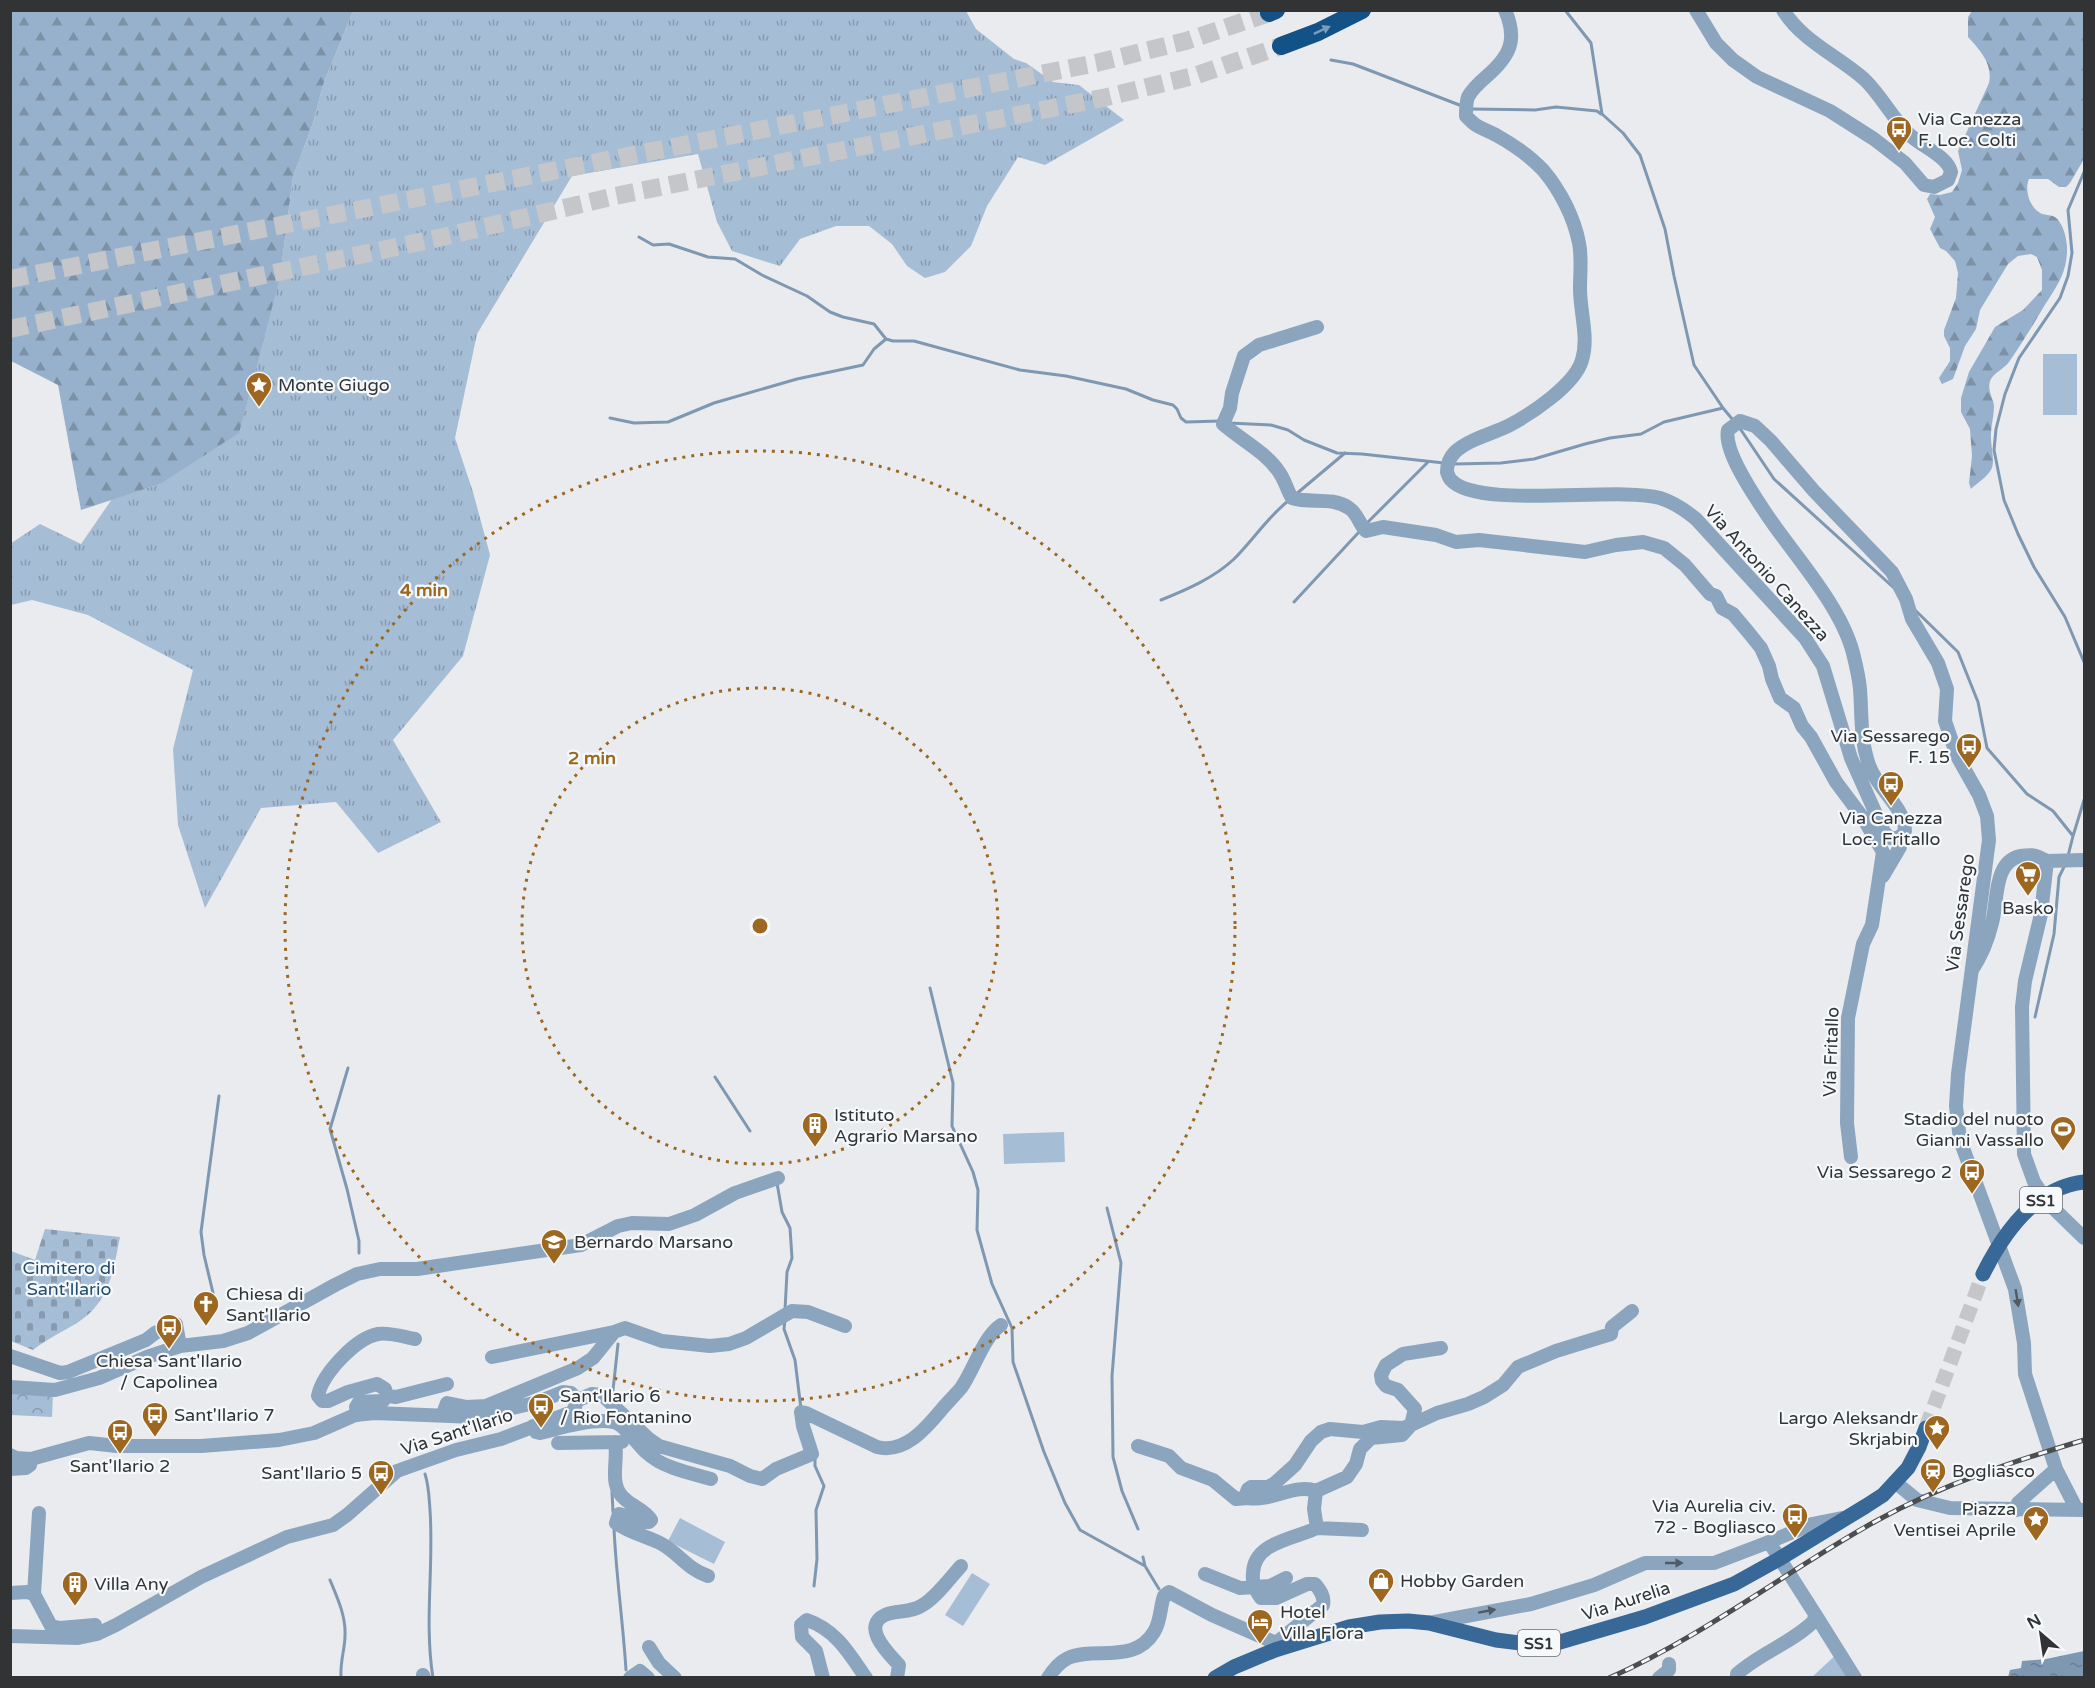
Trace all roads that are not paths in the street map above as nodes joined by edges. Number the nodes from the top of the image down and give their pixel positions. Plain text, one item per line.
1 (1362, 10) edge
2 (1505, 10) edge
3 (1696, 10) edge
4 (1783, 10) edge
5 (1281, 46) tunnel mouth
6 (1317, 327) dead end
7 (1906, 599) joint
8 (1899, 838) junction
9 (2066, 860) edge
10 (1880, 880) junction
11 (1970, 974) junction
12 (1851, 1157) dead end
13 (778, 1178) dead end
14 (2085, 1182) edge
15 (2003, 1238) junction
16 (2085, 1238) edge
17 (1983, 1274) tunnel mouth
18 (1632, 1311) dead end
19 (1001, 1324) dead end
20 (845, 1326) dead end
21 (614, 1332) junction
22 (415, 1339) dead end
23 (146, 1340) junction
24 (180, 1346) junction
25 (1441, 1348) dead end
26 (10, 1356) edge
27 (147, 1357) junction
28 (492, 1357) dead end
29 (447, 1384) dead end
30 (10, 1387) edge
31 (387, 1396) junction
32 (576, 1401) junction
33 (443, 1414) junction
34 (357, 1415) junction
35 (1411, 1425) junction
36 (533, 1426) junction
37 (1926, 1428) tunnel mouth
38 (615, 1442) junction
39 (558, 1443) dead end
40 (639, 1446) junction
41 (1138, 1446) dead end
42 (10, 1455) edge
43 (31, 1460) junction
44 (10, 1468) edge
45 (2056, 1469) junction
46 (711, 1479) dead end
47 (1895, 1482) junction
48 (1316, 1491) junction
49 (1248, 1498) junction
50 (2017, 1510) junction
51 (2081, 1510) edge
52 (39, 1513) dead end
53 (1847, 1517) junction
54 (1317, 1528) junction
55 (1362, 1530) dead end
56 (1769, 1542) junction
57 (1781, 1562) junction
58 (961, 1566) dead end
59 (1205, 1574) dead end
60 (708, 1576) dead end
61 (1286, 1578) dead end
62 (1252, 1586) junction
63 (10, 1593) edge
64 (34, 1594) junction
65 (1815, 1614) junction
66 (1430, 1623) junction
67 (97, 1634) junction
68 (10, 1636) edge
69 (649, 1647) dead end
70 (1276, 1647) junction
71 (1669, 1664) dead end
72 (1219, 1676) edge
73 (630, 1677) edge
74 (648, 1677) edge
75 (675, 1677) edge
76 (823, 1677) edge
77 (866, 1677) edge
78 (897, 1677) edge
79 (1048, 1677) edge
80 (1659, 1677) edge
81 (1737, 1677) edge
82 (1855, 1677) edge

5 -> 1 highway
2 - 8 street, Via Antonio Canezza
3 - 4 street
6 - 10 street, Via Fritallo
7 - 8 street, Via Antonio Canezza
7 - 11 street, Via Sessarego
8 - 10 street
9 - 11 street
9 - 16 street
10 - 12 street, Via Fritallo
11 - 15 street, Via Sessarego
13 - 24 street
14 - 15 main road, SS1
15 - 17 main road, SS1
15 -> 45 street, Via Sessarego
18 - 35 street
19 - 32 street
20 - 21 street
21 - 28 street
21 - 33 street, Via Sant'Ilario
22 - 31 street, Via Sant'Ilario
23 - 24 street
23 - 26 street
23 - 27 street
24 - 27 street
25 - 35 street
27 - 30 street
29 - 31 street, Via Sant'Ilario
31 - 34 street, Via Sant'Ilario
32 - 33 street, Via Sant'Ilario
32 - 36 street, Via Sant'Ilario
33 - 34 street, Via Sant'Ilario
34 - 43 street, Via Sant'Ilario
35 - 48 street
35 - 49 street
36 - 40 street
36 - 67 street, Via Sant'Ilario
37 - 47 main road, Via Aurelia / SS1
38 - 39 street
38 - 40 street
38 - 60 street
40 - 46 street
41 - 49 street
42 - 43 street, Via Sant'Ilario
43 - 44 street, Via Sant'Ilario
45 - 50 street
45 - 51 street, Via Sessarego
47 - 50 street
47 - 53 main road, Via Aurelia / SS1
48 - 49 street
48 - 54 street
50 - 51 street
52 - 64 street
53 - 56 street
53 - 57 main road, Via Aurelia / SS1
54 - 55 street
54 - 62 street
56 - 57 street
66 -> 56 street
57 - 65 street
57 - 66 main road, Via Aurelia / SS1
58 - 78 street
59 - 62 street
61 - 62 street
62 - 70 street
63 - 64 street
64 - 67 street
65 - 81 street
65 - 82 street
66 - 70 main road, Via Aurelia / SS1
67 - 68 street, Via Sant'Ilario
69 - 75 street
70 - 72 main road, Via Aurelia / SS1
70 - 79 street
71 - 80 street
73 - 74 street
76 - 77 street

